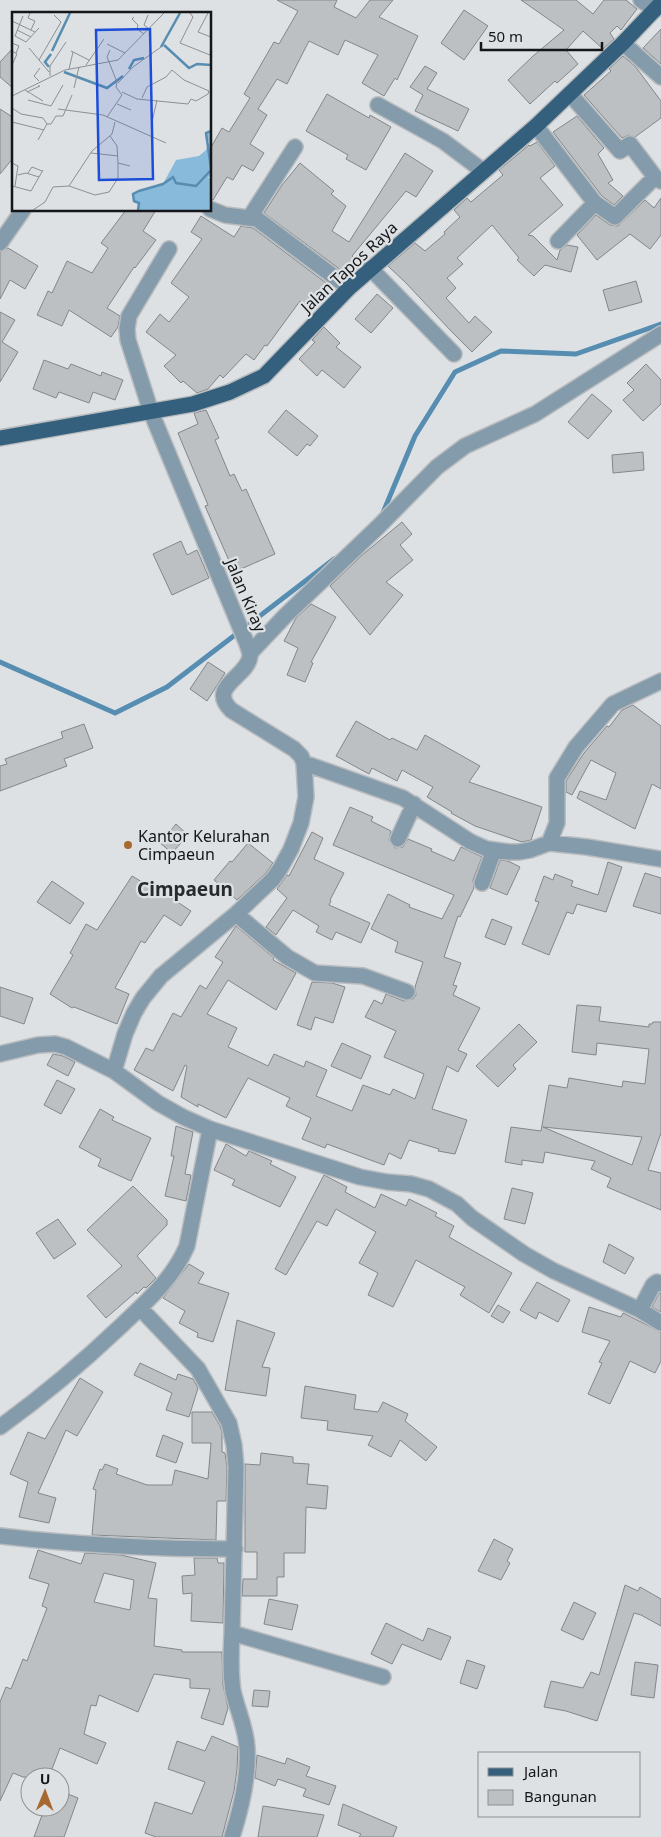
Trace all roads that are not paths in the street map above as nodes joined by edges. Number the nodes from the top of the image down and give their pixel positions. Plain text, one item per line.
1 (641, 0) edge
2 (658, 6) edge
3 (623, 43) junction
4 (661, 77) edge
5 (570, 94) junction
6 (378, 105) dead end
7 (536, 126) junction
8 (295, 147) dead end
9 (483, 171) junction
10 (658, 179) edge
11 (595, 203) junction
12 (211, 209) edge
13 (22, 211) edge
14 (250, 217) junction
15 (558, 240) dead end
16 (0, 243) edge
17 (169, 248) dead end
18 (370, 268) junction
19 (349, 288) junction
20 (661, 334) edge
21 (454, 354) dead end
22 (151, 412) junction
23 (0, 438) edge
24 (249, 648) junction
25 (661, 680) edge
26 (304, 763) junction
27 (414, 804) junction
28 (398, 839) dead end
29 (549, 843) junction
30 (494, 850) junction
31 (661, 860) edge
32 (482, 883) dead end
33 (236, 914) junction
34 (407, 992) dead end
35 (0, 1054) edge
36 (114, 1071) junction
37 (210, 1129) junction
38 (661, 1284) edge
39 (140, 1308) junction
40 (640, 1310) junction
41 (661, 1323) edge
42 (0, 1427) edge
43 (0, 1536) edge
44 (235, 1549) junction
45 (232, 1633) junction
46 (383, 1677) dead end
47 (232, 1837) edge

1 - 2 street
2 - 3 main road, Jalan Tapos Raya
3 - 4 street
3 - 5 main road, Jalan Tapos Raya
5 - 7 main road, Jalan Tapos Raya
5 - 10 street
6 - 9 street
7 - 9 main road, Jalan Tapos Raya
7 - 11 street
8 - 14 street
9 - 18 main road, Jalan Tapos Raya
10 - 11 street
11 - 15 street
12 - 14 street
13 - 16 street
14 - 19 street
17 - 22 street, Jalan Kiray
18 - 19 main road, Jalan Tapos Raya
18 - 21 street
19 - 22 main road, Jalan Tapos Raya
20 - 24 street
22 - 23 main road, Jalan Tapos Raya
22 - 24 street, Jalan Kiray
24 - 26 street, Jalan Kiray
25 - 29 street
26 - 27 street
26 - 33 street
27 - 28 street
27 - 30 street
29 - 30 street
29 - 31 street
30 - 32 street
33 - 34 street
33 - 36 street
35 - 36 street
36 - 37 street
37 - 39 street
37 - 40 street
38 - 40 street
39 - 42 street
39 - 44 street
40 - 41 street
43 - 44 street
44 - 45 street
45 - 46 street
45 - 47 street

